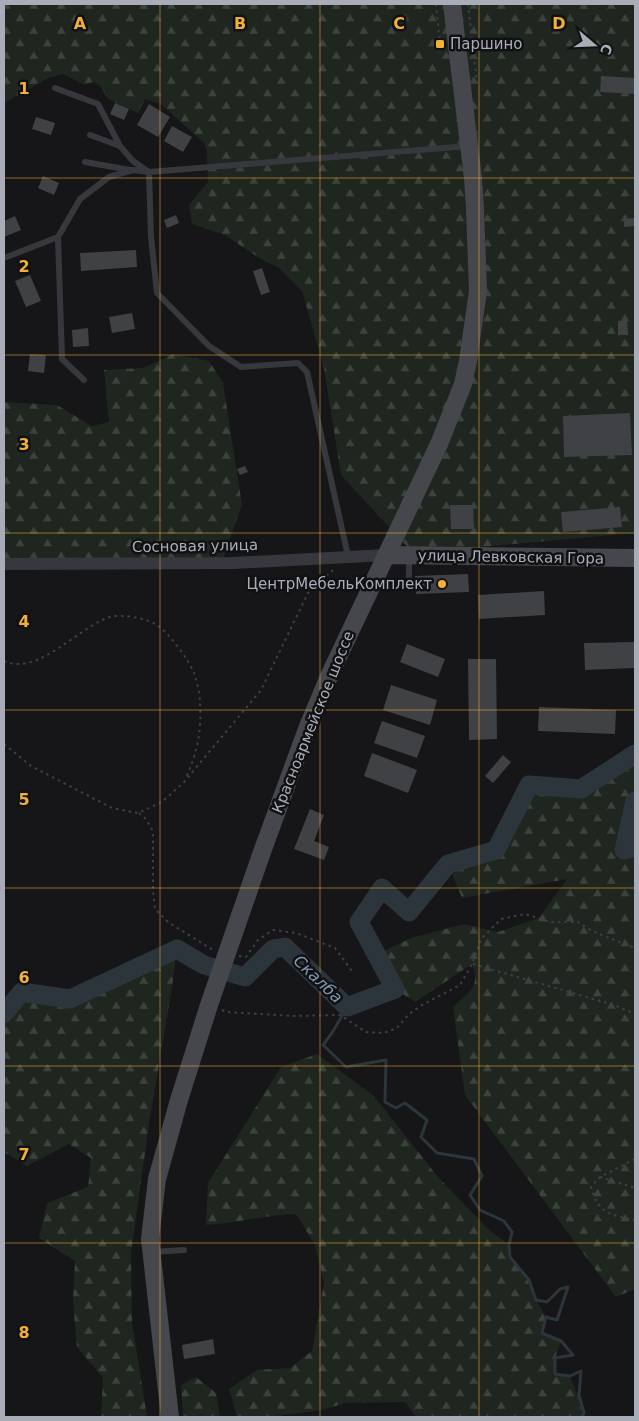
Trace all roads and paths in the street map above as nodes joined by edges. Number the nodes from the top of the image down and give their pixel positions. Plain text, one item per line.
1 (436, 4) edge
2 (452, 4) edge
3 (440, 44) dead end
4 (55, 88) dead end
5 (90, 135) dead end
6 (120, 146) junction
7 (469, 146) junction
8 (85, 162) dead end
9 (133, 170) junction
10 (149, 172) junction
11 (58, 237) junction
12 (4, 258) edge
13 (84, 380) dead end
14 (386, 555) junction
15 (348, 556) junction
16 (410, 556) junction
17 (635, 558) edge
18 (4, 564) edge
19 (409, 576) dead end
20 (4, 661) edge
21 (4, 744) edge
22 (184, 782) junction
23 (138, 813) junction
24 (635, 948) edge
25 (214, 950) dead end
26 (238, 956) dead end
27 (472, 964) junction
28 (354, 974) dead end
29 (226, 1012) dead end
30 (635, 1014) edge
31 (635, 1159) edge
32 (600, 1177) junction
33 (635, 1188) edge
34 (635, 1220) edge
35 (184, 1250) dead end
36 (151, 1252) junction
37 (170, 1417) edge

1 - 3 path
2 - 7 main road, Красноармейское шоссе
4 - 6 lane
5 - 6 lane
6 - 10 lane
7 - 10 lane
7 - 14 main road, Красноармейское шоссе
8 - 9 lane
9 - 10 lane
9 - 11 lane
10 - 15 lane
11 - 12 lane
11 - 13 lane
14 - 15 street, Сосновая улица
14 - 16 main road, улица Левковская Гора
14 - 36 main road, Красноармейское шоссе
15 - 18 street, Сосновая улица
15 - 22 path
16 - 17 main road, улица Левковская Гора
16 - 19 lane
20 - 22 path
21 - 23 path
22 - 23 path
23 - 25 path
24 - 27 path
26 - 28 path
27 - 29 path
27 - 30 path
31 - 32 path
32 - 33 path
32 - 34 path
35 - 36 lane
36 - 37 main road, Красноармейское шоссе

